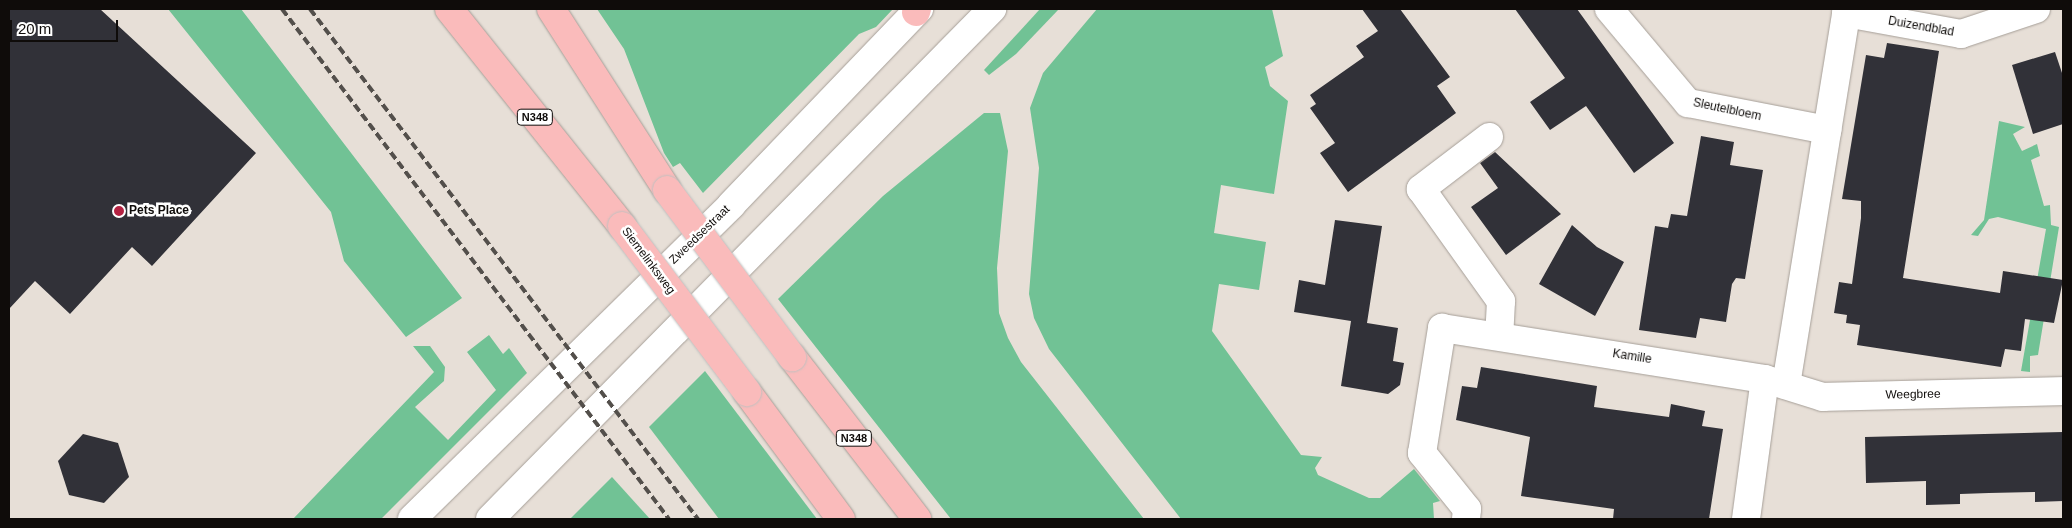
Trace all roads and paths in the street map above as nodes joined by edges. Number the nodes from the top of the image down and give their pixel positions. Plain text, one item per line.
1 (449, 9) edge
2 (551, 9) edge
3 (992, 9) edge
4 (1609, 9) edge
5 (2036, 9) edge
6 (917, 10) edge
7 (1862, 13) edge
8 (1827, 130) junction
9 (1489, 137) dead end
10 (1499, 336) junction
11 (1776, 382) junction
12 (2063, 391) edge
13 (412, 519) edge
14 (490, 519) edge
15 (841, 519) edge
16 (917, 519) edge
17 (1466, 519) edge
18 (1746, 519) edge

1 - 15 main road, Siemelinksweg / N348, bridge
2 - 16 main road, N348, bridge
3 - 14 street
4 - 8 street, Sleutelbloem
5 - 7 street, Duizendblad
6 - 13 street, Zweedsestraat
7 - 8 street
8 - 11 street
9 - 10 street
10 - 11 street, Kamille
10 - 17 street, Kamille
11 - 12 street, Weegbree
11 - 18 street

